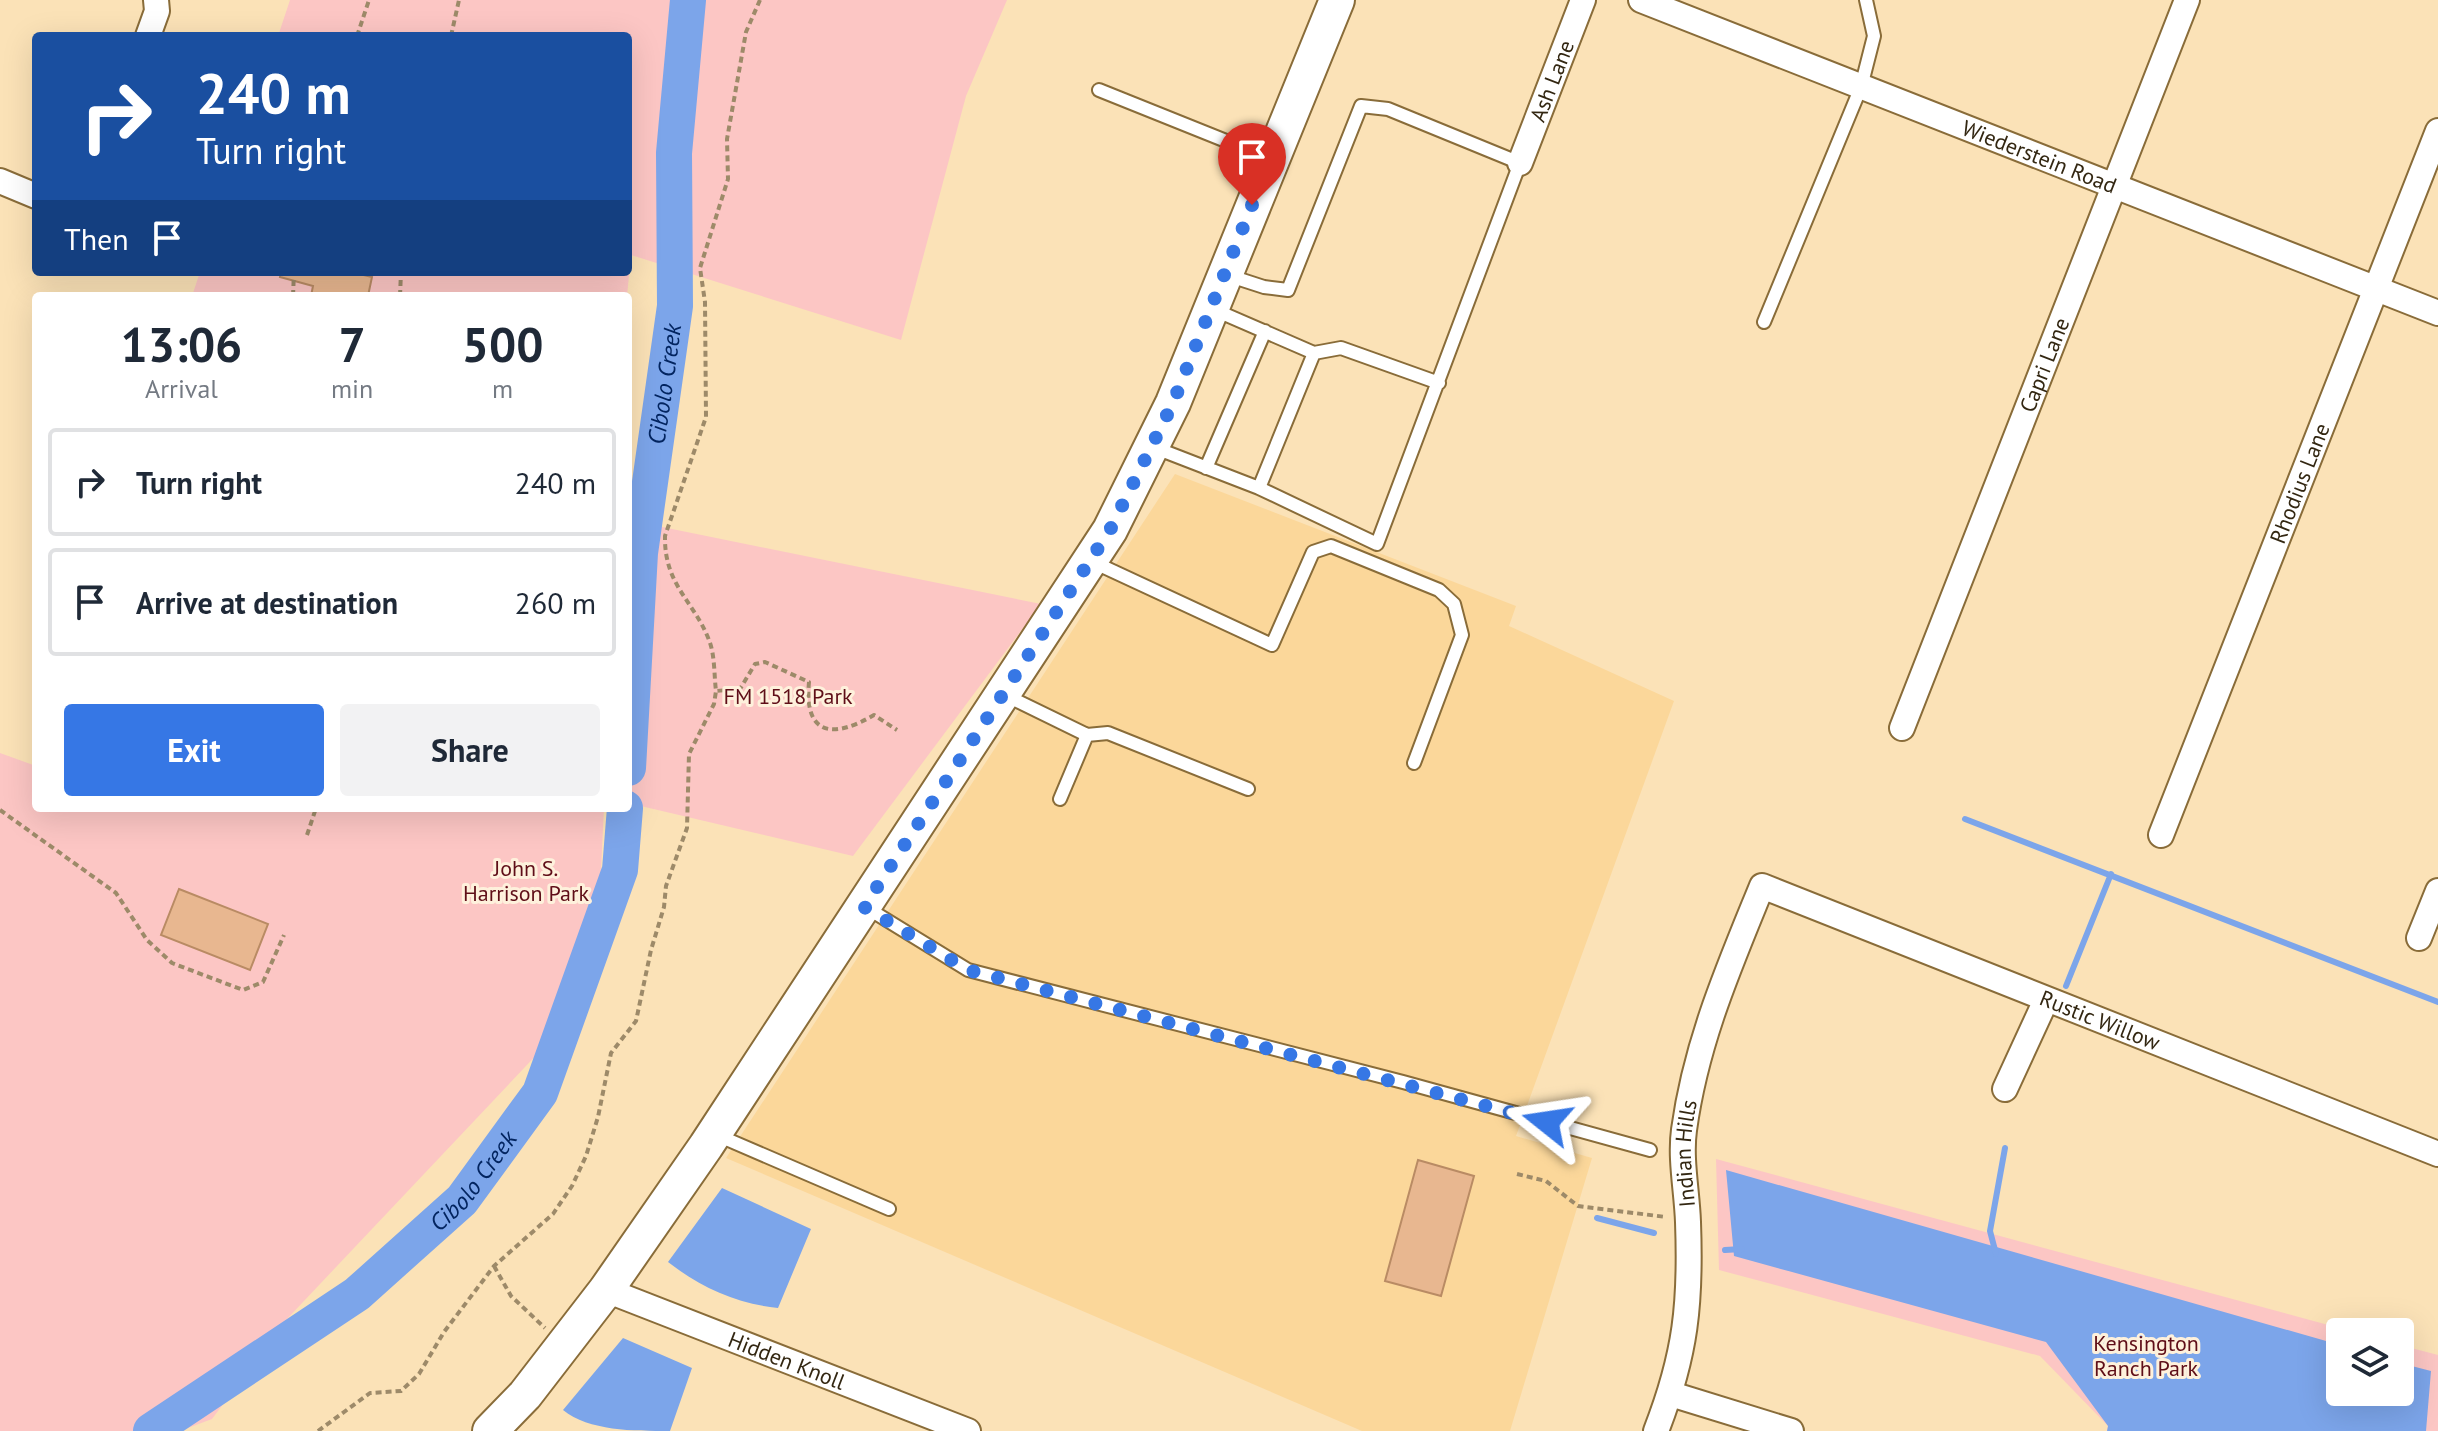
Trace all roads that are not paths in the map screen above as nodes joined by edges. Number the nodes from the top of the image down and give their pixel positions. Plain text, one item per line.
1 (156, 0) edge
2 (1337, 0) edge
3 (1583, 0) edge
4 (1641, 0) edge
5 (1866, 0) edge
6 (2187, 0) edge
7 (149, 32) edge
8 (1861, 87) junction
9 (1099, 90) dead end
10 (2438, 131) edge
11 (1271, 159) junction
12 (1520, 163) junction
13 (0, 181) edge
14 (2114, 186) junction
15 (32, 194) edge
16 (1224, 274) junction
17 (2376, 289) junction
18 (1211, 308) junction
19 (2438, 313) edge
20 (1764, 322) dead end
21 (1265, 331) junction
22 (1314, 353) junction
23 (1439, 383) junction
24 (1153, 447) junction
25 (1206, 468) junction
26 (1259, 488) junction
27 (1091, 561) junction
28 (1005, 695) junction
29 (1902, 728) dead end
30 (1087, 735) junction
31 (1414, 763) dead end
32 (1248, 789) dead end
33 (1060, 799) dead end
34 (2161, 835) dead end
35 (1762, 886) joint
36 (2438, 891) edge
37 (864, 907) junction
38 (2419, 938) dead end
39 (2046, 1000) junction
40 (2005, 1089) dead end
41 (714, 1133) junction
42 (1650, 1150) dead end
43 (2438, 1154) edge
44 (889, 1209) dead end
45 (606, 1290) junction
46 (1671, 1394) junction
47 (490, 1431) edge
48 (968, 1431) edge
49 (1656, 1431) edge
50 (1791, 1431) edge

1 - 7 street
2 - 11 main road
3 - 12 street, Ash Lane
4 - 8 street, Wiederstein Road
5 - 8 lane
6 - 14 street, Capri Lane
8 - 14 street, Wiederstein Road
8 - 20 lane
9 - 11 lane
10 - 17 street, Rhodius Lane
11 - 16 main road
12 - 16 lane
12 - 23 lane
13 - 15 street
14 - 17 street, Wiederstein Road
14 - 29 street, Capri Lane
16 - 18 main road
17 - 19 street, Wiederstein Road
17 - 34 street, Rhodius Lane
18 - 21 lane
18 - 24 main road
21 - 22 lane
21 - 25 lane
22 - 23 lane
22 - 26 lane
23 - 26 lane
24 - 25 lane
24 - 27 main road
25 - 26 lane
27 - 28 main road
27 - 31 lane
28 - 30 lane
28 - 37 main road
30 - 32 lane
30 - 33 lane
35 - 39 street, Rustic Willow
35 - 46 street, Indian Hills
36 - 38 street
37 - 41 main road
37 - 42 lane
39 - 40 street
39 - 43 street, Rustic Willow
41 - 44 lane
41 - 45 main road
45 - 47 main road
45 - 48 street, Hidden Knoll
46 - 49 street, Indian Hills
46 - 50 street

